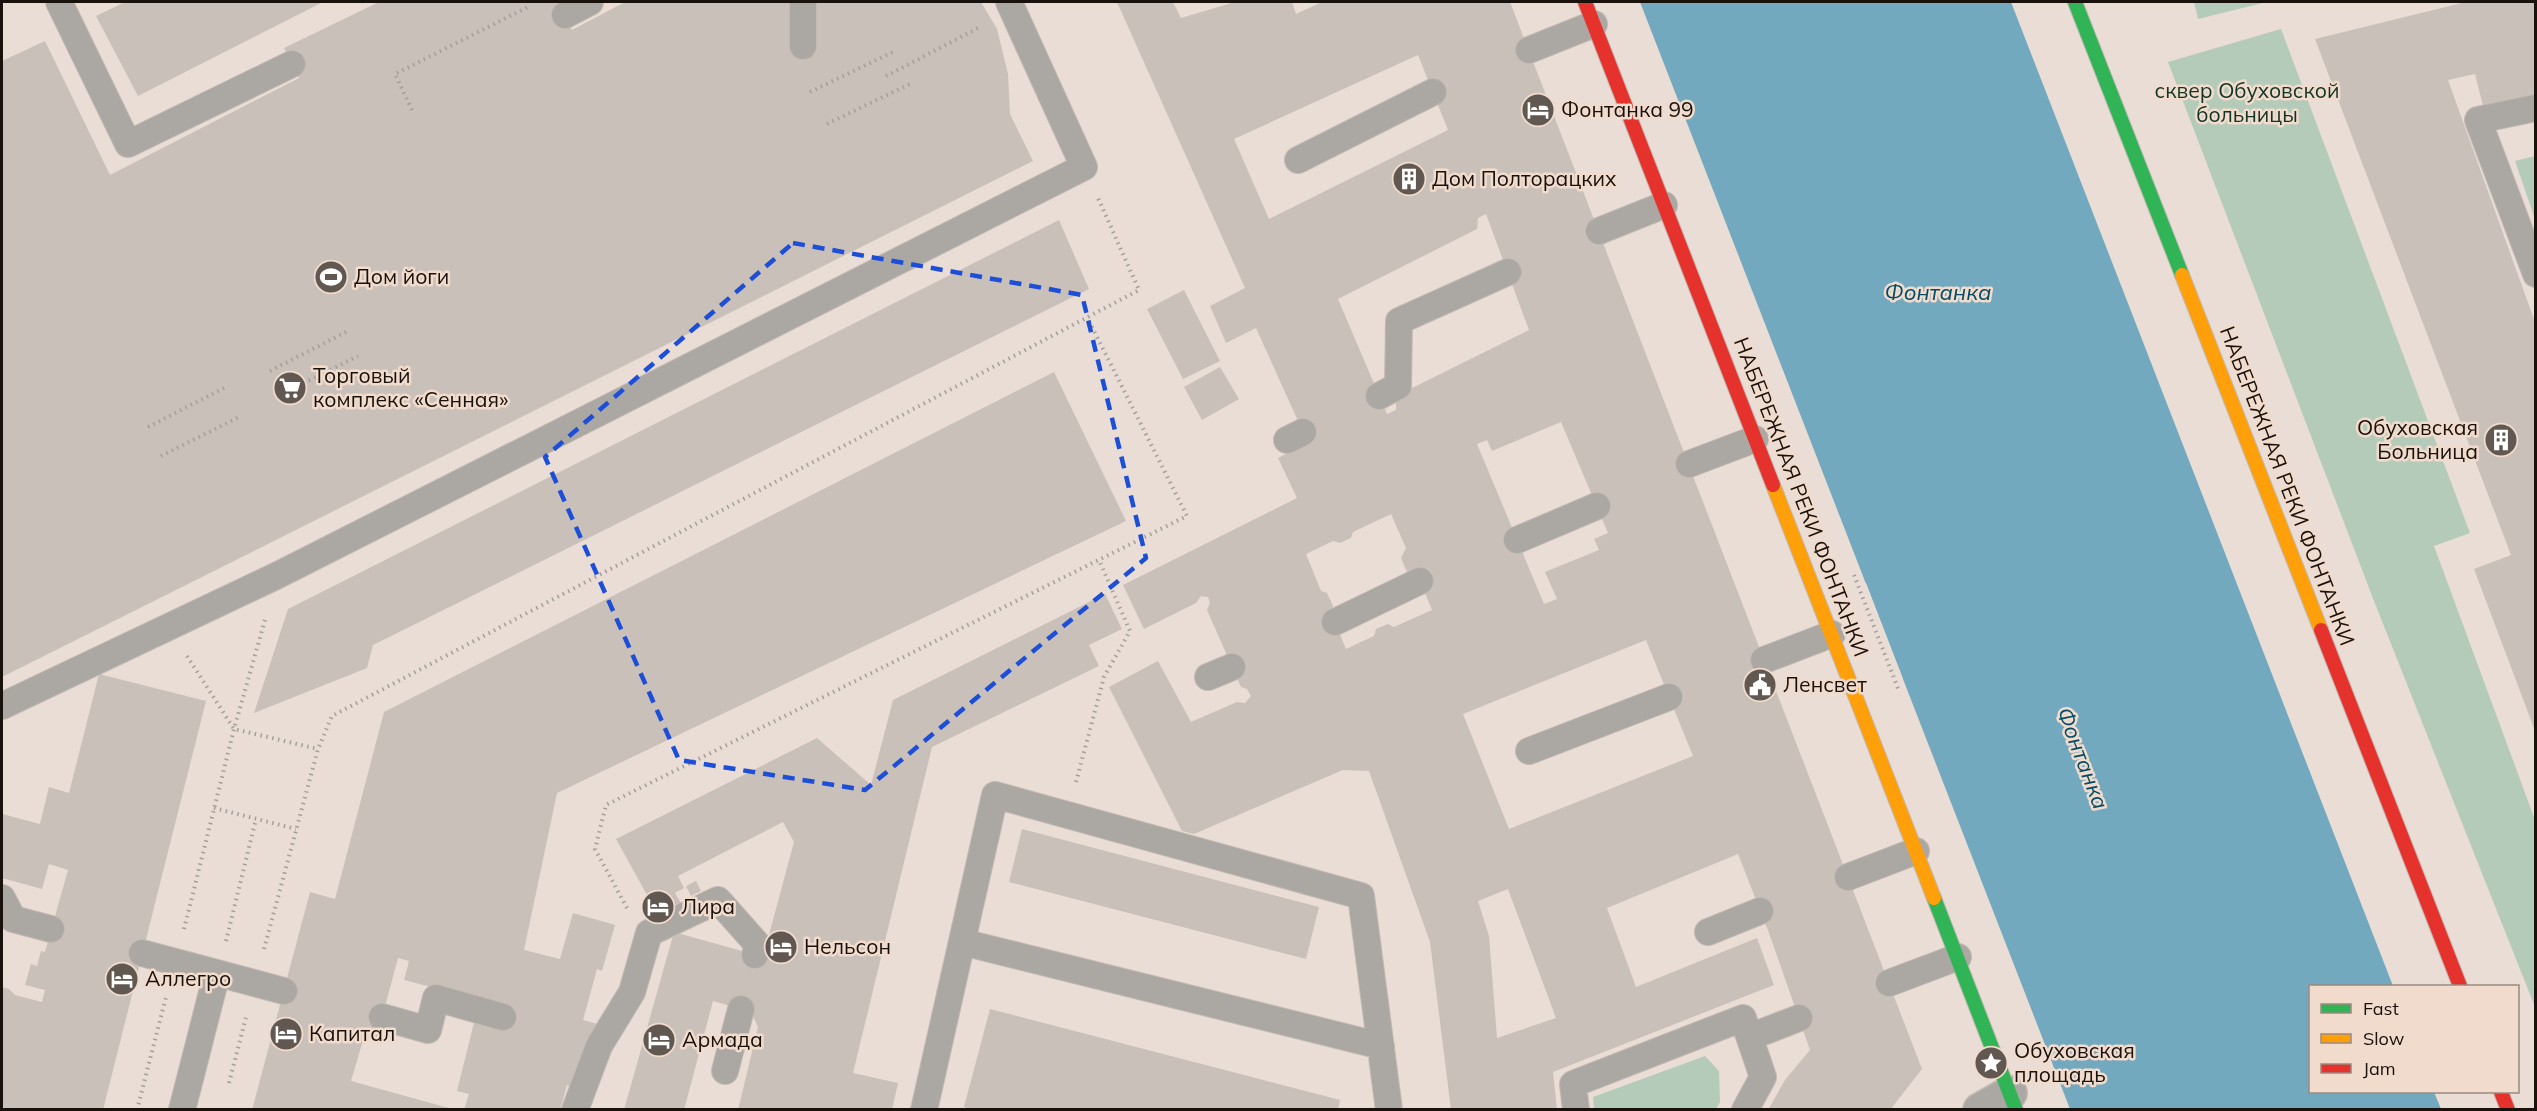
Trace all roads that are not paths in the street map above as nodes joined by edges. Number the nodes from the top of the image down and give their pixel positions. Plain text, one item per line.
1 (59, 2) edge
2 (590, 2) edge
3 (803, 2) edge
4 (1009, 2) edge
5 (2094, 4) dead end
6 (2076, 5) edge
7 (1590, 13) edge
8 (565, 15) dead end
9 (803, 46) dead end
10 (1529, 50) dead end
11 (292, 64) dead end
12 (1433, 92) dead end
13 (2535, 108) edge
14 (1298, 160) dead end
15 (1664, 205) junction
16 (1599, 231) dead end
17 (1508, 272) dead end
18 (2535, 274) edge
19 (1379, 396) dead end
20 (1755, 439) junction
21 (1689, 464) dead end
22 (1597, 506) dead end
23 (1517, 540) dead end
24 (1420, 581) dead end
25 (1335, 622) dead end
26 (1832, 634) junction
27 (1764, 660) dead end
28 (1232, 667) dead end
29 (1208, 677) dead end
30 (1669, 697) dead end
31 (2, 706) edge
32 (1529, 751) dead end
33 (1916, 851) junction
34 (1848, 877) dead end
35 (2, 898) edge
36 (1760, 911) dead end
37 (51, 929) dead end
38 (1708, 932) dead end
39 (962, 942) junction
40 (142, 953) dead end
41 (755, 954) dead end
42 (1958, 957) junction
43 (217, 973) junction
44 (1889, 983) dead end
45 (2459, 985) edge
46 (284, 991) dead end
47 (741, 1009) dead end
48 (382, 1017) dead end
49 (503, 1017) dead end
50 (1799, 1018) dead end
51 (1750, 1037) junction
52 (1381, 1046) junction
53 (725, 1071) dead end
54 (2501, 1093) edge
55 (2013, 1101) edge
56 (182, 1110) edge
57 (575, 1110) edge
58 (924, 1110) edge
59 (1389, 1110) edge
60 (1576, 1110) edge
61 (1745, 1110) edge
62 (1980, 1110) edge
63 (2508, 1110) edge

1 - 11 lane
2 - 8 lane
3 - 9 lane
4 - 31 lane
5 - 6 main road
6 - 45 main road, НАБЕРЕЖНАЯ РЕКИ ФОНТАНКИ
7 - 10 lane
7 - 15 main road, НАБЕРЕЖНАЯ РЕКИ ФОНТАНКИ
12 - 14 lane
13 - 18 lane
15 - 16 lane
15 - 20 main road, НАБЕРЕЖНАЯ РЕКИ ФОНТАНКИ
17 - 19 lane
20 - 21 lane
20 - 26 main road, НАБЕРЕЖНАЯ РЕКИ ФОНТАНКИ
22 - 23 lane
24 - 25 lane
26 - 27 lane
26 - 33 main road, НАБЕРЕЖНАЯ РЕКИ ФОНТАНКИ
28 - 29 lane
30 - 32 lane
33 - 34 lane
33 - 42 main road, НАБЕРЕЖНАЯ РЕКИ ФОНТАНКИ
35 - 37 lane
36 - 38 lane
39 - 52 lane
39 - 52 lane
39 - 58 lane
40 - 43 lane
41 - 57 lane
42 - 44 lane
42 - 55 main road, НАБЕРЕЖНАЯ РЕКИ ФОНТАНКИ
43 - 46 lane
43 - 56 lane
47 - 53 lane
48 - 49 lane
50 - 51 lane
51 - 60 lane
51 - 61 lane
52 - 59 lane
54 - 63 main road
55 - 62 street

